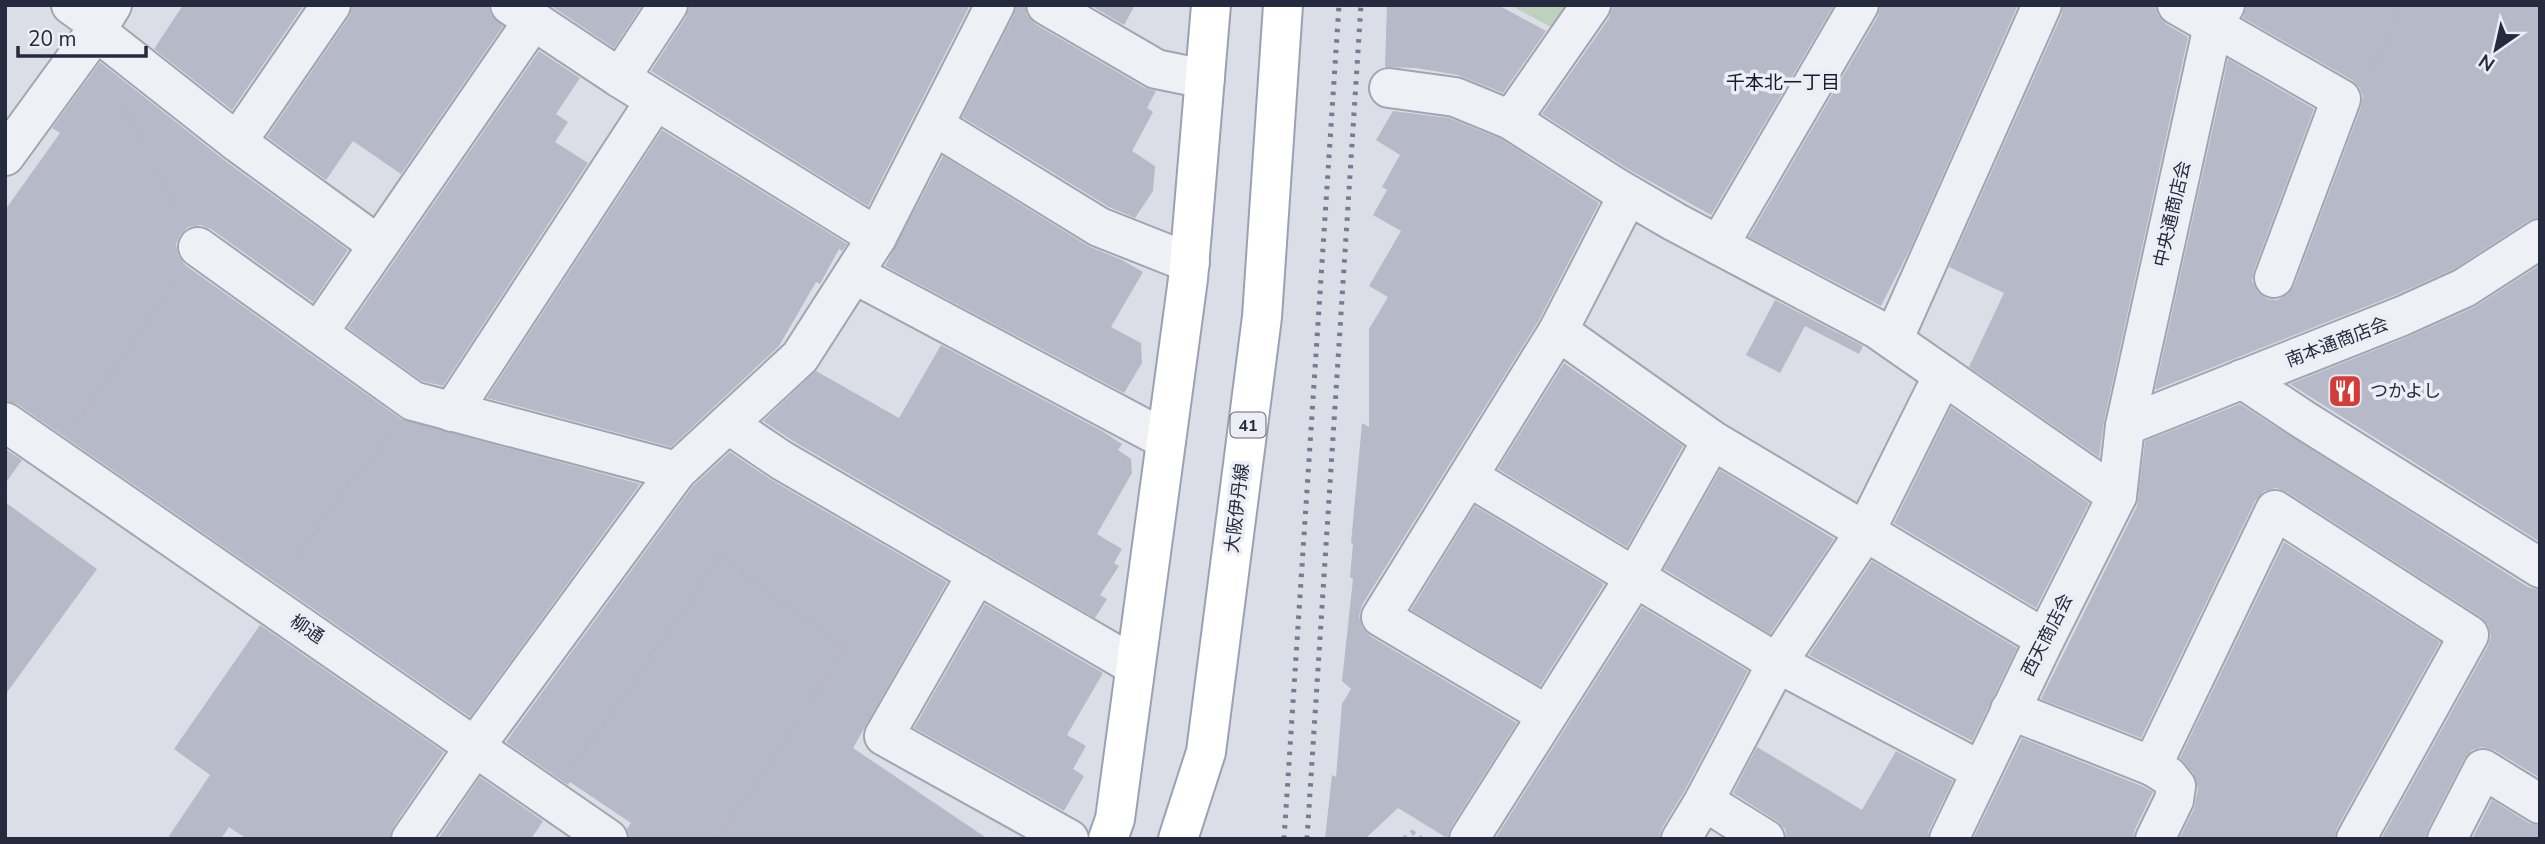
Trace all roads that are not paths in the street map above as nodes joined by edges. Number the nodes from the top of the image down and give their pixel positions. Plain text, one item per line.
1 (331, 5) edge
2 (668, 5) edge
3 (995, 5) edge
4 (1046, 5) edge
5 (1211, 5) edge
6 (1283, 5) edge
7 (1591, 5) edge
8 (1859, 5) edge
9 (2042, 5) edge
10 (2178, 5) edge
11 (534, 14) edge
12 (2219, 15) edge
13 (91, 25) edge
14 (620, 78) junction
15 (1205, 79) junction
16 (1389, 88) dead end
17 (655, 101) junction
18 (1511, 120) junction
19 (935, 126) junction
20 (237, 142) junction
21 (5, 156) edge
22 (1628, 195) junction
23 (877, 237) junction
24 (2540, 239) edge
25 (379, 245) junction
26 (1719, 245) junction
27 (198, 247) road end
28 (1190, 263) junction
29 (854, 274) junction
30 (2274, 278) dead end
31 (1558, 331) junction
32 (318, 333) junction
33 (1893, 340) junction
34 (1943, 375) junction
35 (2242, 379) junction
36 (452, 412) junction
37 (5, 422) edge
38 (728, 424) junction
39 (2124, 426) junction
40 (1166, 440) junction
41 (1712, 440) junction
42 (677, 471) junction
43 (1469, 477) junction
44 (2117, 496) junction
45 (1866, 532) junction
46 (2540, 568) edge
47 (977, 574) junction
48 (1635, 577) junction
49 (2045, 639) junction
50 (1777, 663) junction
51 (1135, 666) junction
52 (2010, 710) junction
53 (1547, 715) junction
54 (476, 745) junction
55 (2152, 766) junction
56 (1981, 771) junction
57 (1704, 801) junction
58 (2540, 804) edge
59 (411, 839) edge
60 (608, 839) edge
61 (1069, 839) edge
62 (1108, 839) edge
63 (1178, 839) edge
64 (1469, 839) edge
65 (1681, 839) edge
66 (1765, 839) edge
67 (1950, 839) edge
68 (2155, 839) edge
69 (2356, 839) edge
70 (2447, 839) edge

1 - 20 street
2 - 14 street
3 - 19 street
4 - 15 street
5 - 15 main road
6 - 63 main road, 大阪伊丹線 / 41
7 - 18 street
8 - 26 street
9 - 33 street
10 - 12 street
11 - 14 street
11 - 25 street
12 - 30 street
12 - 39 street, 中央通商店会
13 - 20 street
13 - 21 street
14 - 17 street
15 - 28 main road
16 - 18 street
17 - 23 street
17 - 36 street
18 - 22 street
19 - 23 street
19 - 28 street
20 - 25 street
22 - 26 street
22 - 31 street
23 - 29 street
24 - 35 street, 南本通商店会
25 - 32 street
26 - 33 street
27 - 32 street
28 - 40 main road
29 - 38 street
29 - 40 street
31 - 41 street
31 - 43 street
32 - 36 street
33 - 34 street
34 - 44 street
34 - 45 street
35 - 39 street, 南本通商店会
35 - 46 street
36 - 42 street
37 - 54 street, 柳通
38 - 42 street
38 - 47 street
39 - 44 street, 西天商店会
40 - 51 main road
41 - 45 street
41 - 48 street
42 - 54 street
43 - 48 street
43 - 53 street
44 - 49 street, 西天商店会
45 - 49 street
45 - 50 street
47 - 51 street
47 - 61 street
48 - 50 street
48 - 53 street
49 - 52 street, 西天商店会
50 - 56 street
50 - 57 street
51 - 62 main road
52 - 55 street
52 - 56 street, 西天商店会
53 - 64 street
54 - 59 street
54 - 60 street, 柳通
55 - 68 street
55 - 69 street
56 - 67 street, 西天商店会
57 - 65 street
57 - 66 street
58 - 70 street

